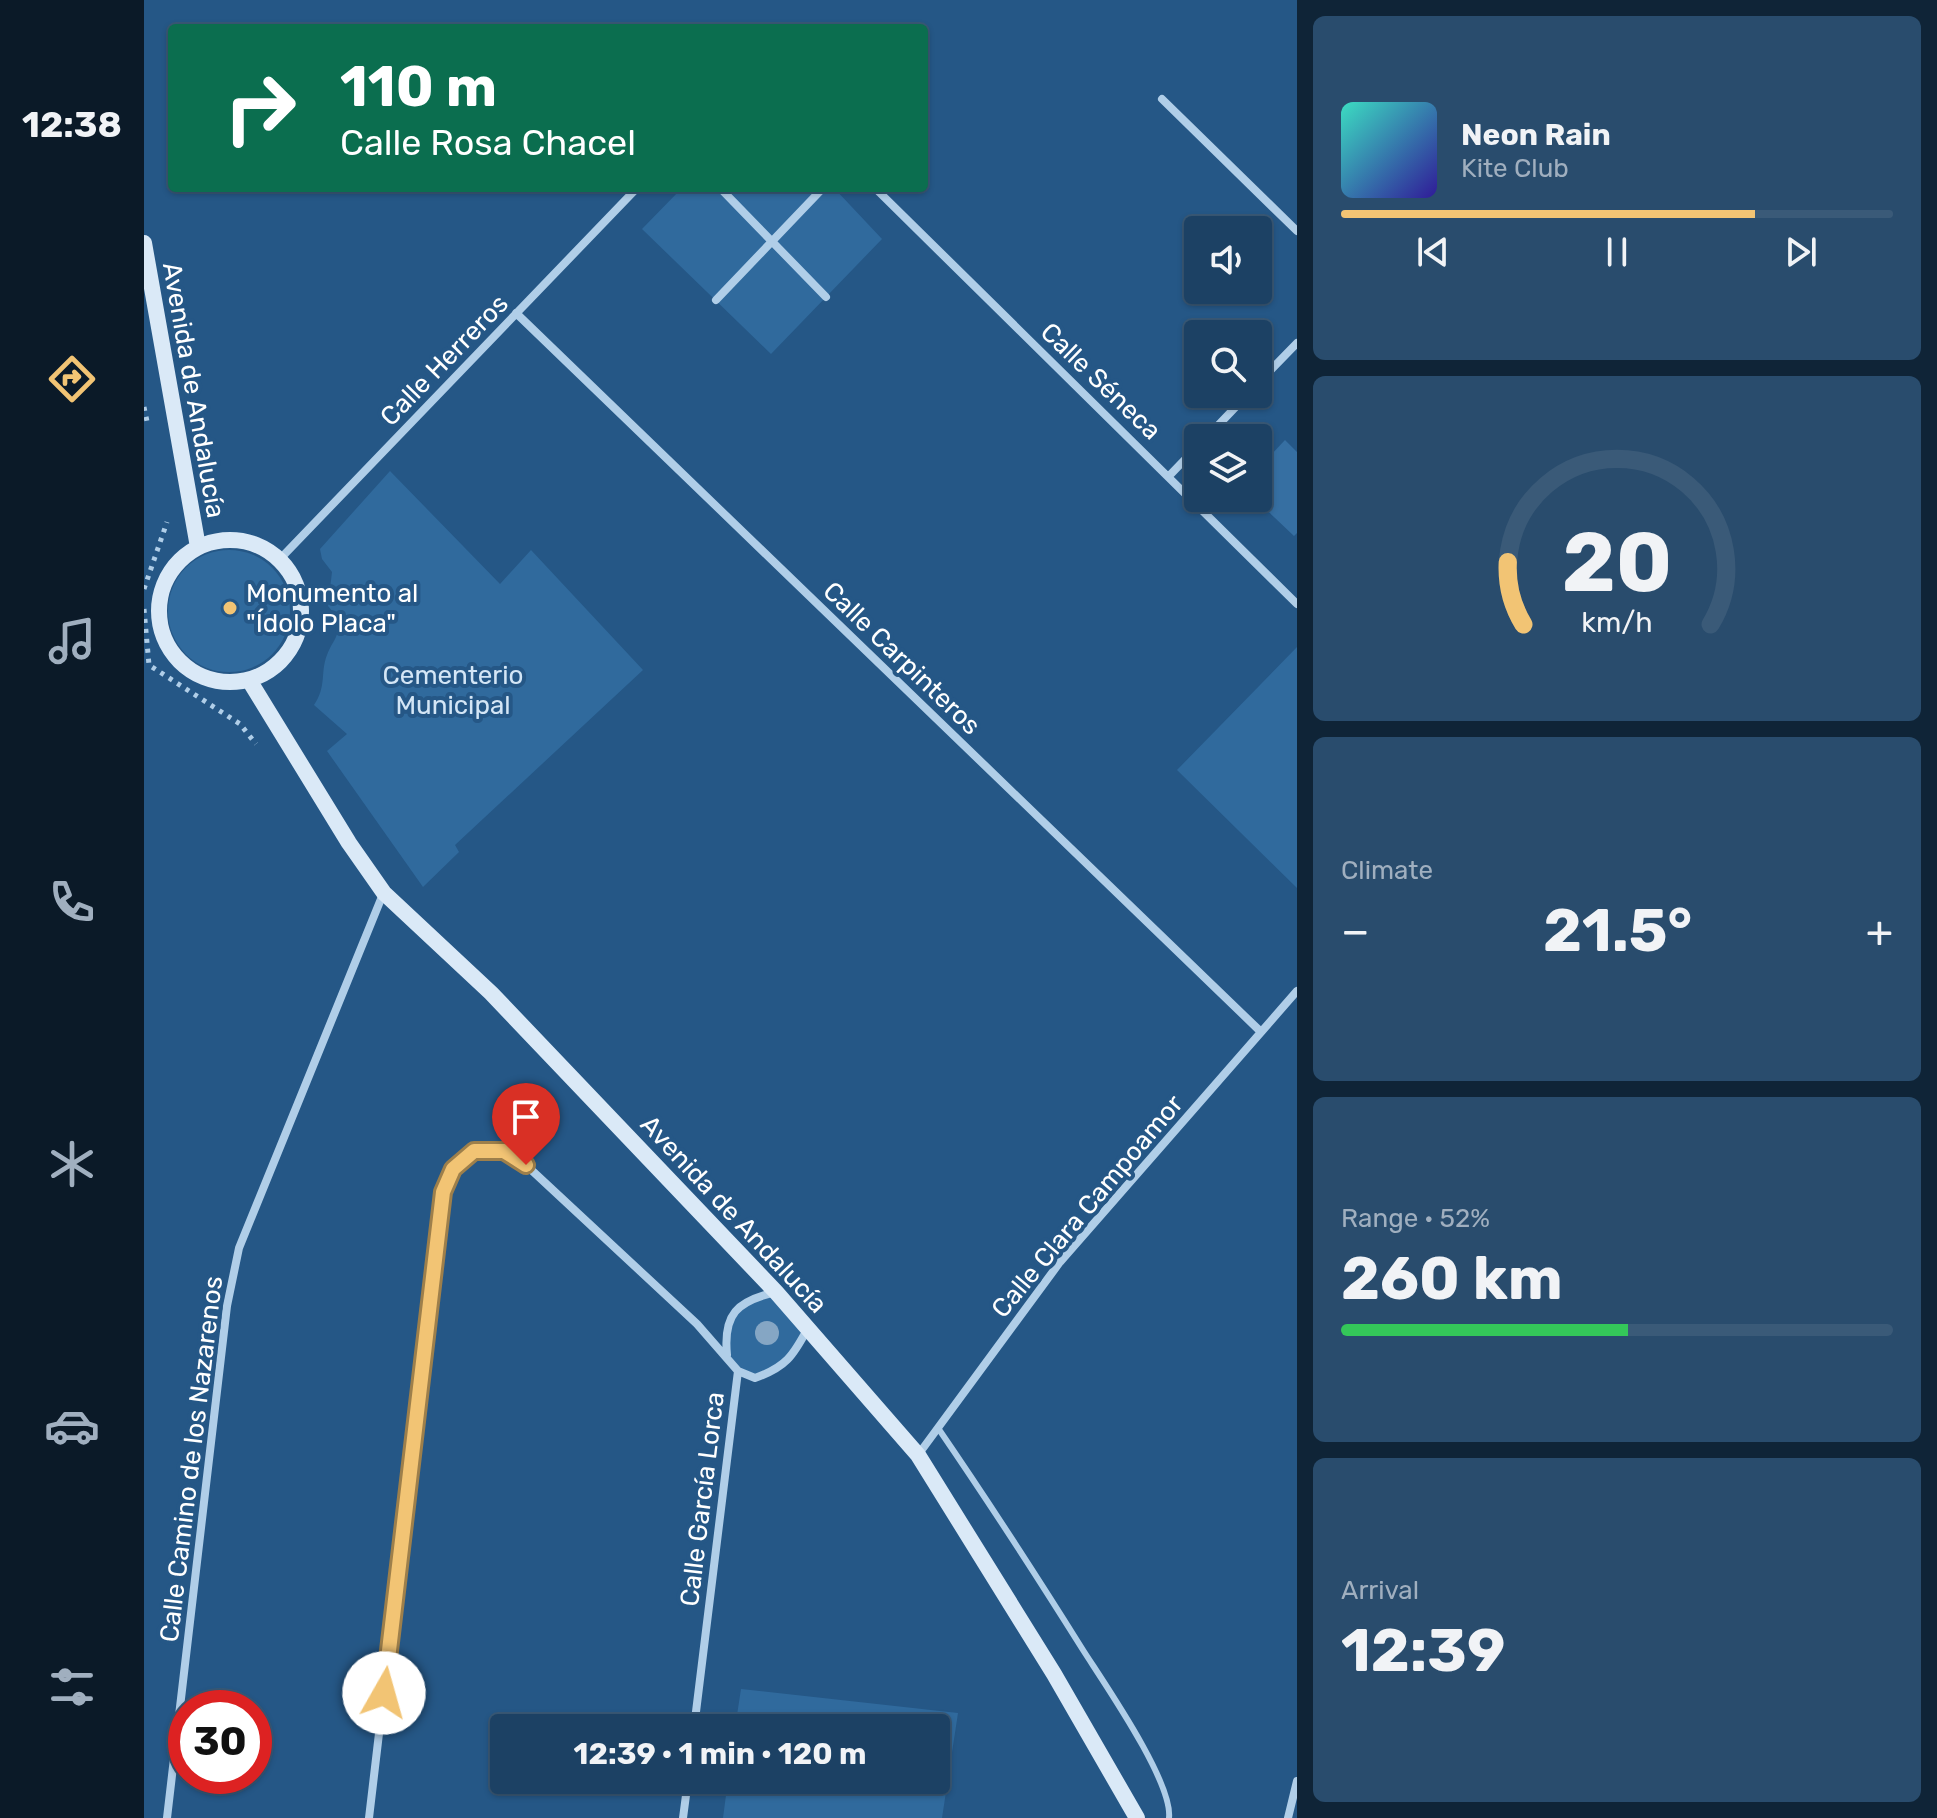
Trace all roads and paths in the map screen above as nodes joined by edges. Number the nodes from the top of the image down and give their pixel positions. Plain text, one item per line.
1 (1162, 99) dead end
2 (633, 192) edge
3 (724, 192) edge
4 (819, 192) edge
5 (879, 192) edge
6 (1297, 231) edge
7 (144, 243) edge
8 (826, 297) dead end
9 (716, 300) dead end
10 (516, 313) junction
11 (1297, 343) edge
12 (1272, 369) edge
13 (144, 407) edge
14 (1235, 408) edge
15 (1219, 424) edge
16 (150, 435) dead end
17 (1184, 460) edge
18 (1169, 476) junction
19 (168, 520) dead end
20 (198, 547) junction
21 (279, 560) junction
22 (144, 589) edge
23 (1297, 604) edge
24 (144, 609) edge
25 (249, 680) junction
26 (259, 748) dead end
27 (384, 893) junction
28 (1297, 991) edge
29 (1260, 1031) junction
30 (776, 1292) junction
31 (808, 1328) junction
32 (727, 1355) junction
33 (738, 1371) junction
34 (938, 1428) junction
35 (918, 1455) junction
36 (696, 1714) edge
37 (1297, 1781) edge
38 (686, 1794) edge
39 (167, 1818) edge
40 (369, 1818) edge
41 (683, 1818) edge
42 (1137, 1818) edge
43 (1169, 1818) edge
44 (1288, 1818) edge

1 - 6 street
2 - 10 street, Calle Herreros
3 - 8 street
4 - 9 street
5 - 18 street, Calle Séneca
7 - 20 street, Avenida de Andalucía
10 - 21 street, Calle Herreros
10 - 29 street, Calle Carpinteros
11 - 12 street
13 - 16 path
14 - 15 street
17 - 18 street
18 - 23 street, Calle Séneca
19 - 22 path
20 - 21 street
20 - 25 street
21 - 25 street
24 - 26 path
25 - 27 street, Avenida de Andalucía
27 - 30 street, Avenida de Andalucía
27 - 39 street, Calle Camino de los Nazarenos
28 - 29 street, Calle Clara Campoamor
29 - 34 street, Calle Clara Campoamor
30 - 31 street, Avenida de Andalucía
30 - 32 street
31 - 33 street
31 - 35 street, Avenida de Andalucía
32 - 33 street, Calle García Lorca
32 - 40 street, Calle García Lorca
33 - 36 street, Calle García Lorca
34 - 35 street, Calle Clara Campoamor
34 - 43 lane
35 - 42 street, Avenida de Andalucía
37 - 44 street
38 - 41 street

